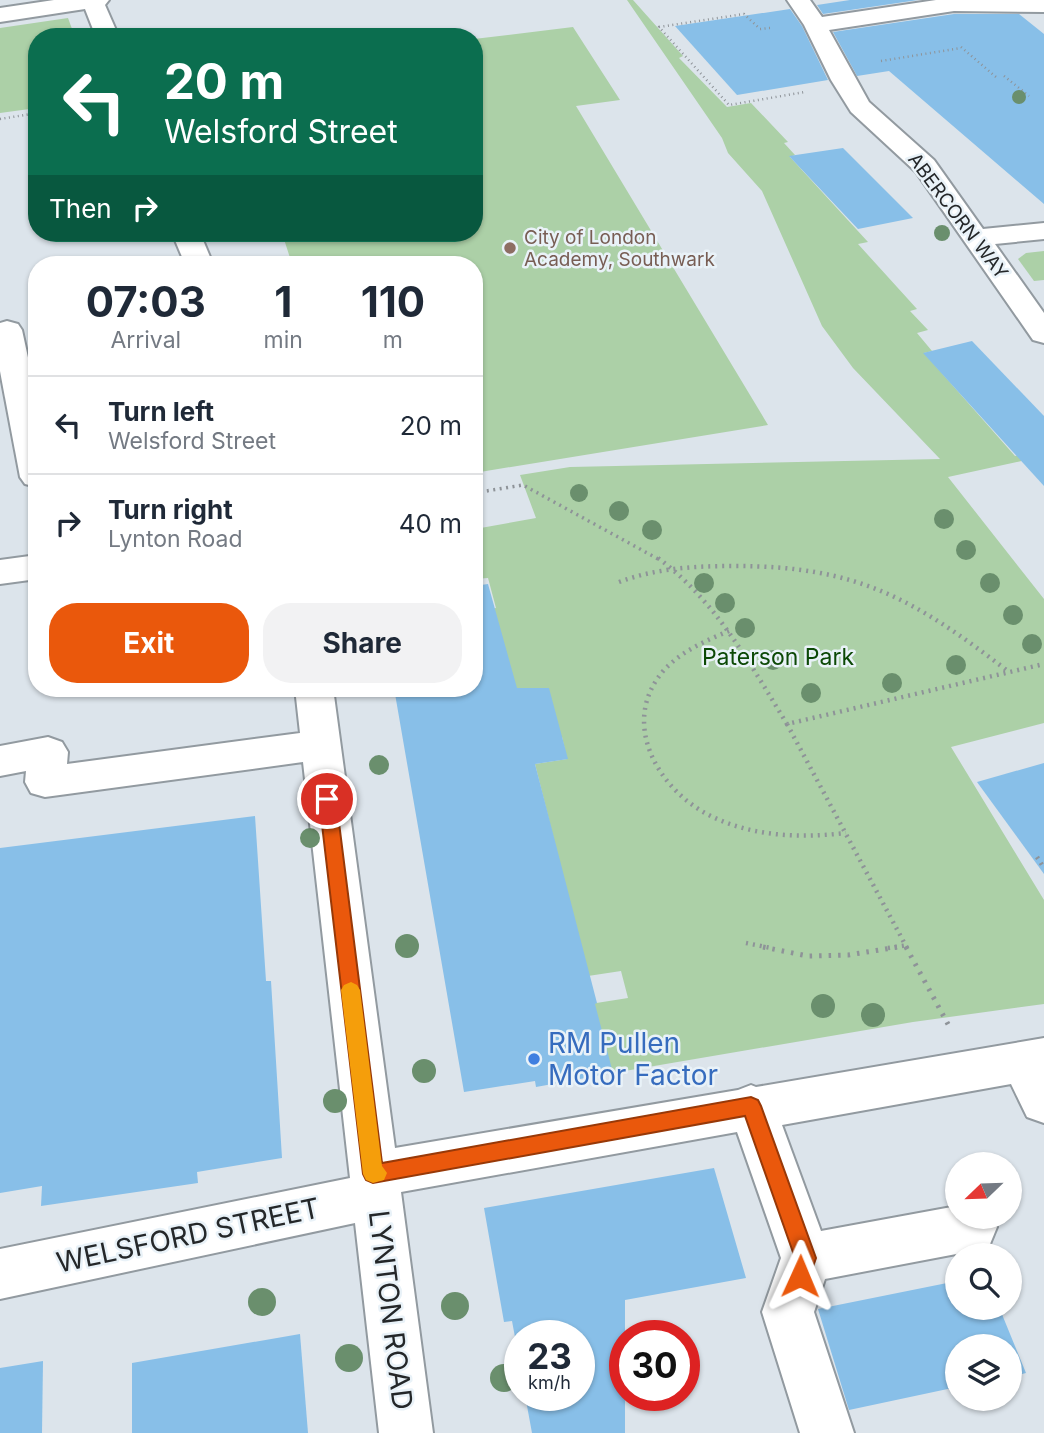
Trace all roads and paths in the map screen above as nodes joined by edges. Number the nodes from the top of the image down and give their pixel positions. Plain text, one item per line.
1 (92, 0) edge
2 (99, 0) edge
3 (798, 0) edge
4 (951, 2) edge
5 (1044, 5) edge
6 (0, 15) edge
7 (817, 25) junction
8 (781, 26) dead end
9 (104, 28) edge
10 (953, 39) dead end
11 (961, 48) junction
12 (860, 68) junction
13 (1004, 76) dead end
14 (996, 77) dead end
15 (815, 90) dead end
16 (1029, 96) dead end
17 (28, 114) edge
18 (0, 119) edge
19 (1044, 231) edge
20 (976, 238) junction
21 (6, 330) dead end
22 (1044, 334) edge
23 (8, 380) edge
24 (28, 447) edge
25 (483, 492) edge
26 (28, 568) edge
27 (671, 568) junction
28 (0, 572) edge
29 (619, 582) dead end
30 (729, 631) junction
31 (1044, 664) edge
32 (1010, 673) junction
33 (315, 697) edge
34 (787, 724) junction
35 (321, 745) junction
36 (0, 761) edge
37 (846, 833) junction
38 (1037, 857) dead end
39 (1044, 868) edge
40 (746, 943) dead end
41 (908, 945) junction
42 (1034, 1060) edge
43 (971, 1070) junction
44 (1044, 1102) edge
45 (751, 1106) junction
46 (375, 1185) junction
47 (961, 1229) edge
48 (806, 1258) junction
49 (0, 1275) edge
50 (406, 1433) edge
51 (827, 1433) edge

1 - 2 street
1 - 6 street
1 - 9 street
3 - 7 street, ABERCORN WAY
4 - 5 street
4 - 7 street
7 - 12 street, ABERCORN WAY
8 - 15 path
10 - 11 path
11 - 12 path
11 - 14 path
12 - 20 street, ABERCORN WAY
13 - 16 path
17 - 18 path
19 - 20 street
20 - 22 street, ABERCORN WAY
21 - 23 street
23 - 24 street
25 - 27 path
26 - 28 street
27 - 29 path
27 - 30 path
27 - 32 path
30 - 34 path
30 - 37 path
31 - 32 path
32 - 34 path
33 - 35 street, LYNTON ROAD
34 - 37 path
35 - 36 street
35 - 46 street, LYNTON ROAD
37 - 41 path
38 - 39 path
40 - 41 path
41 - 43 path
42 - 43 street, WELSFORD STREET
42 - 44 street, WELSFORD STREET
43 - 45 street, WELSFORD STREET
45 - 46 street, WELSFORD STREET
45 - 48 street
46 - 49 street, WELSFORD STREET
46 - 50 street, LYNTON ROAD
47 - 48 street
48 - 51 street

